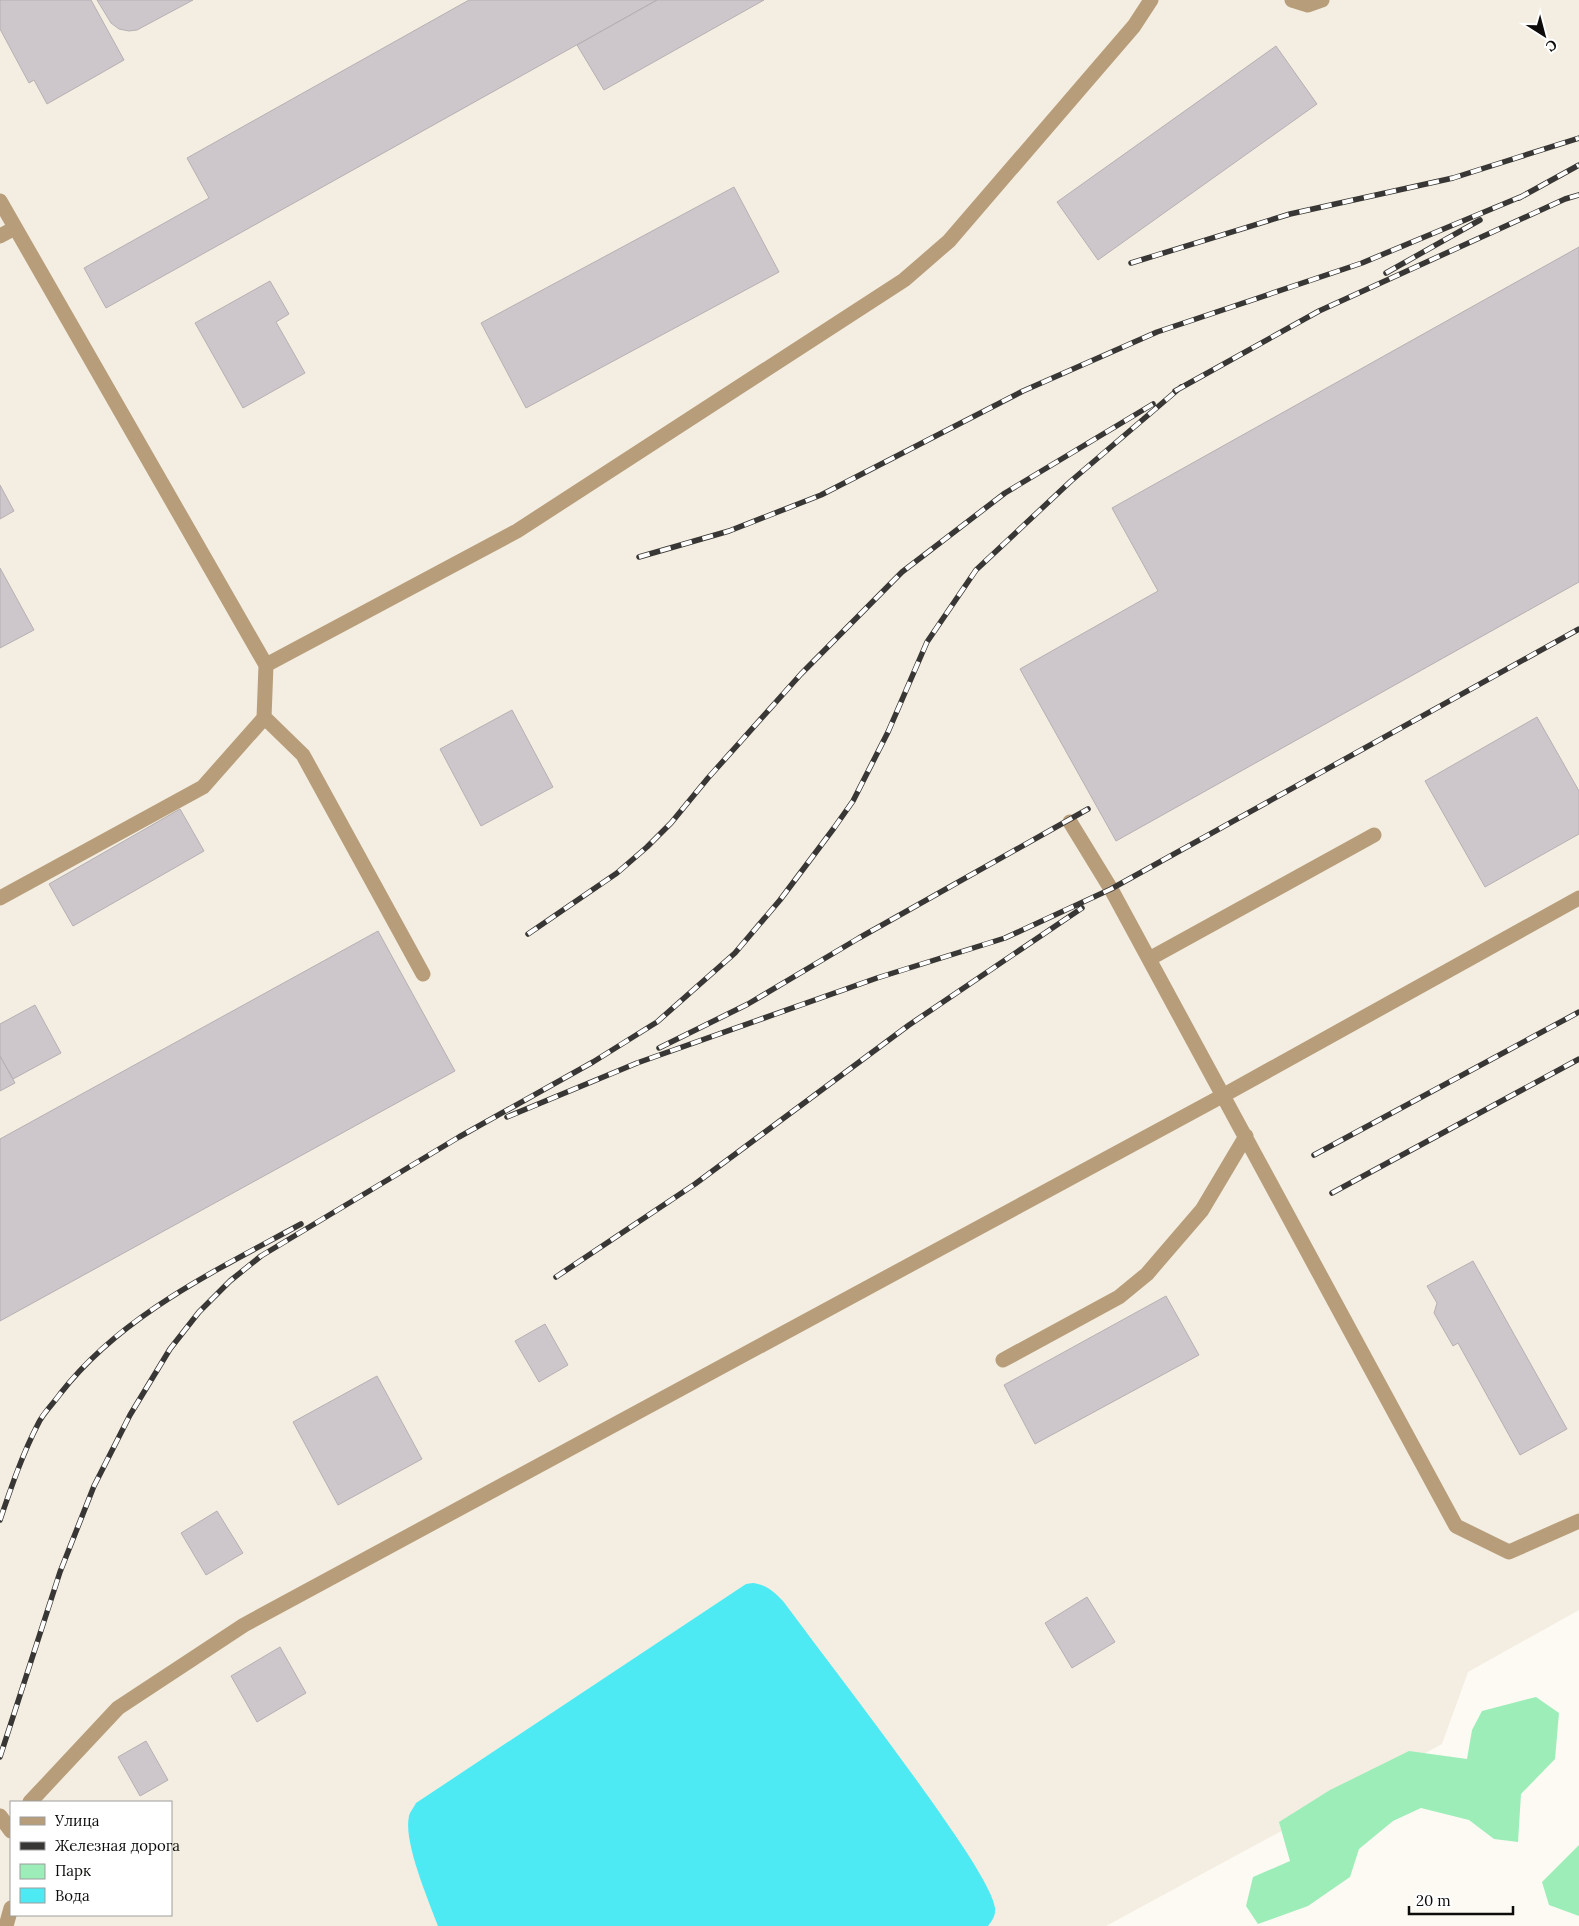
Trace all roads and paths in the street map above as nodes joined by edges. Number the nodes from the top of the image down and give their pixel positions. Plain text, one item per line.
1 (1152, 0) edge
2 (1292, 0) edge
3 (1322, 0) edge
4 (0, 201) edge
5 (16, 228) junction
6 (0, 236) edge
7 (266, 665) junction
8 (264, 717) junction
9 (1070, 822) dead end
10 (1374, 834) dead end
11 (0, 898) edge
12 (1579, 898) edge
13 (1149, 959) junction
14 (423, 974) dead end
15 (1224, 1095) junction
16 (1246, 1136) junction
17 (1003, 1360) dead end
18 (1579, 1521) edge
19 (31, 1801) edge
20 (10, 1912) edge
21 (6, 1926) edge

1 - 7 lane
2 - 3 lane
4 - 5 lane
5 - 6 lane
5 - 7 lane
7 - 8 lane
8 - 11 lane
8 - 14 lane
9 - 13 lane
10 - 13 lane
12 - 15 lane
13 - 15 lane
15 - 16 lane
15 - 19 lane
16 - 17 lane
16 - 18 lane
20 - 21 lane

